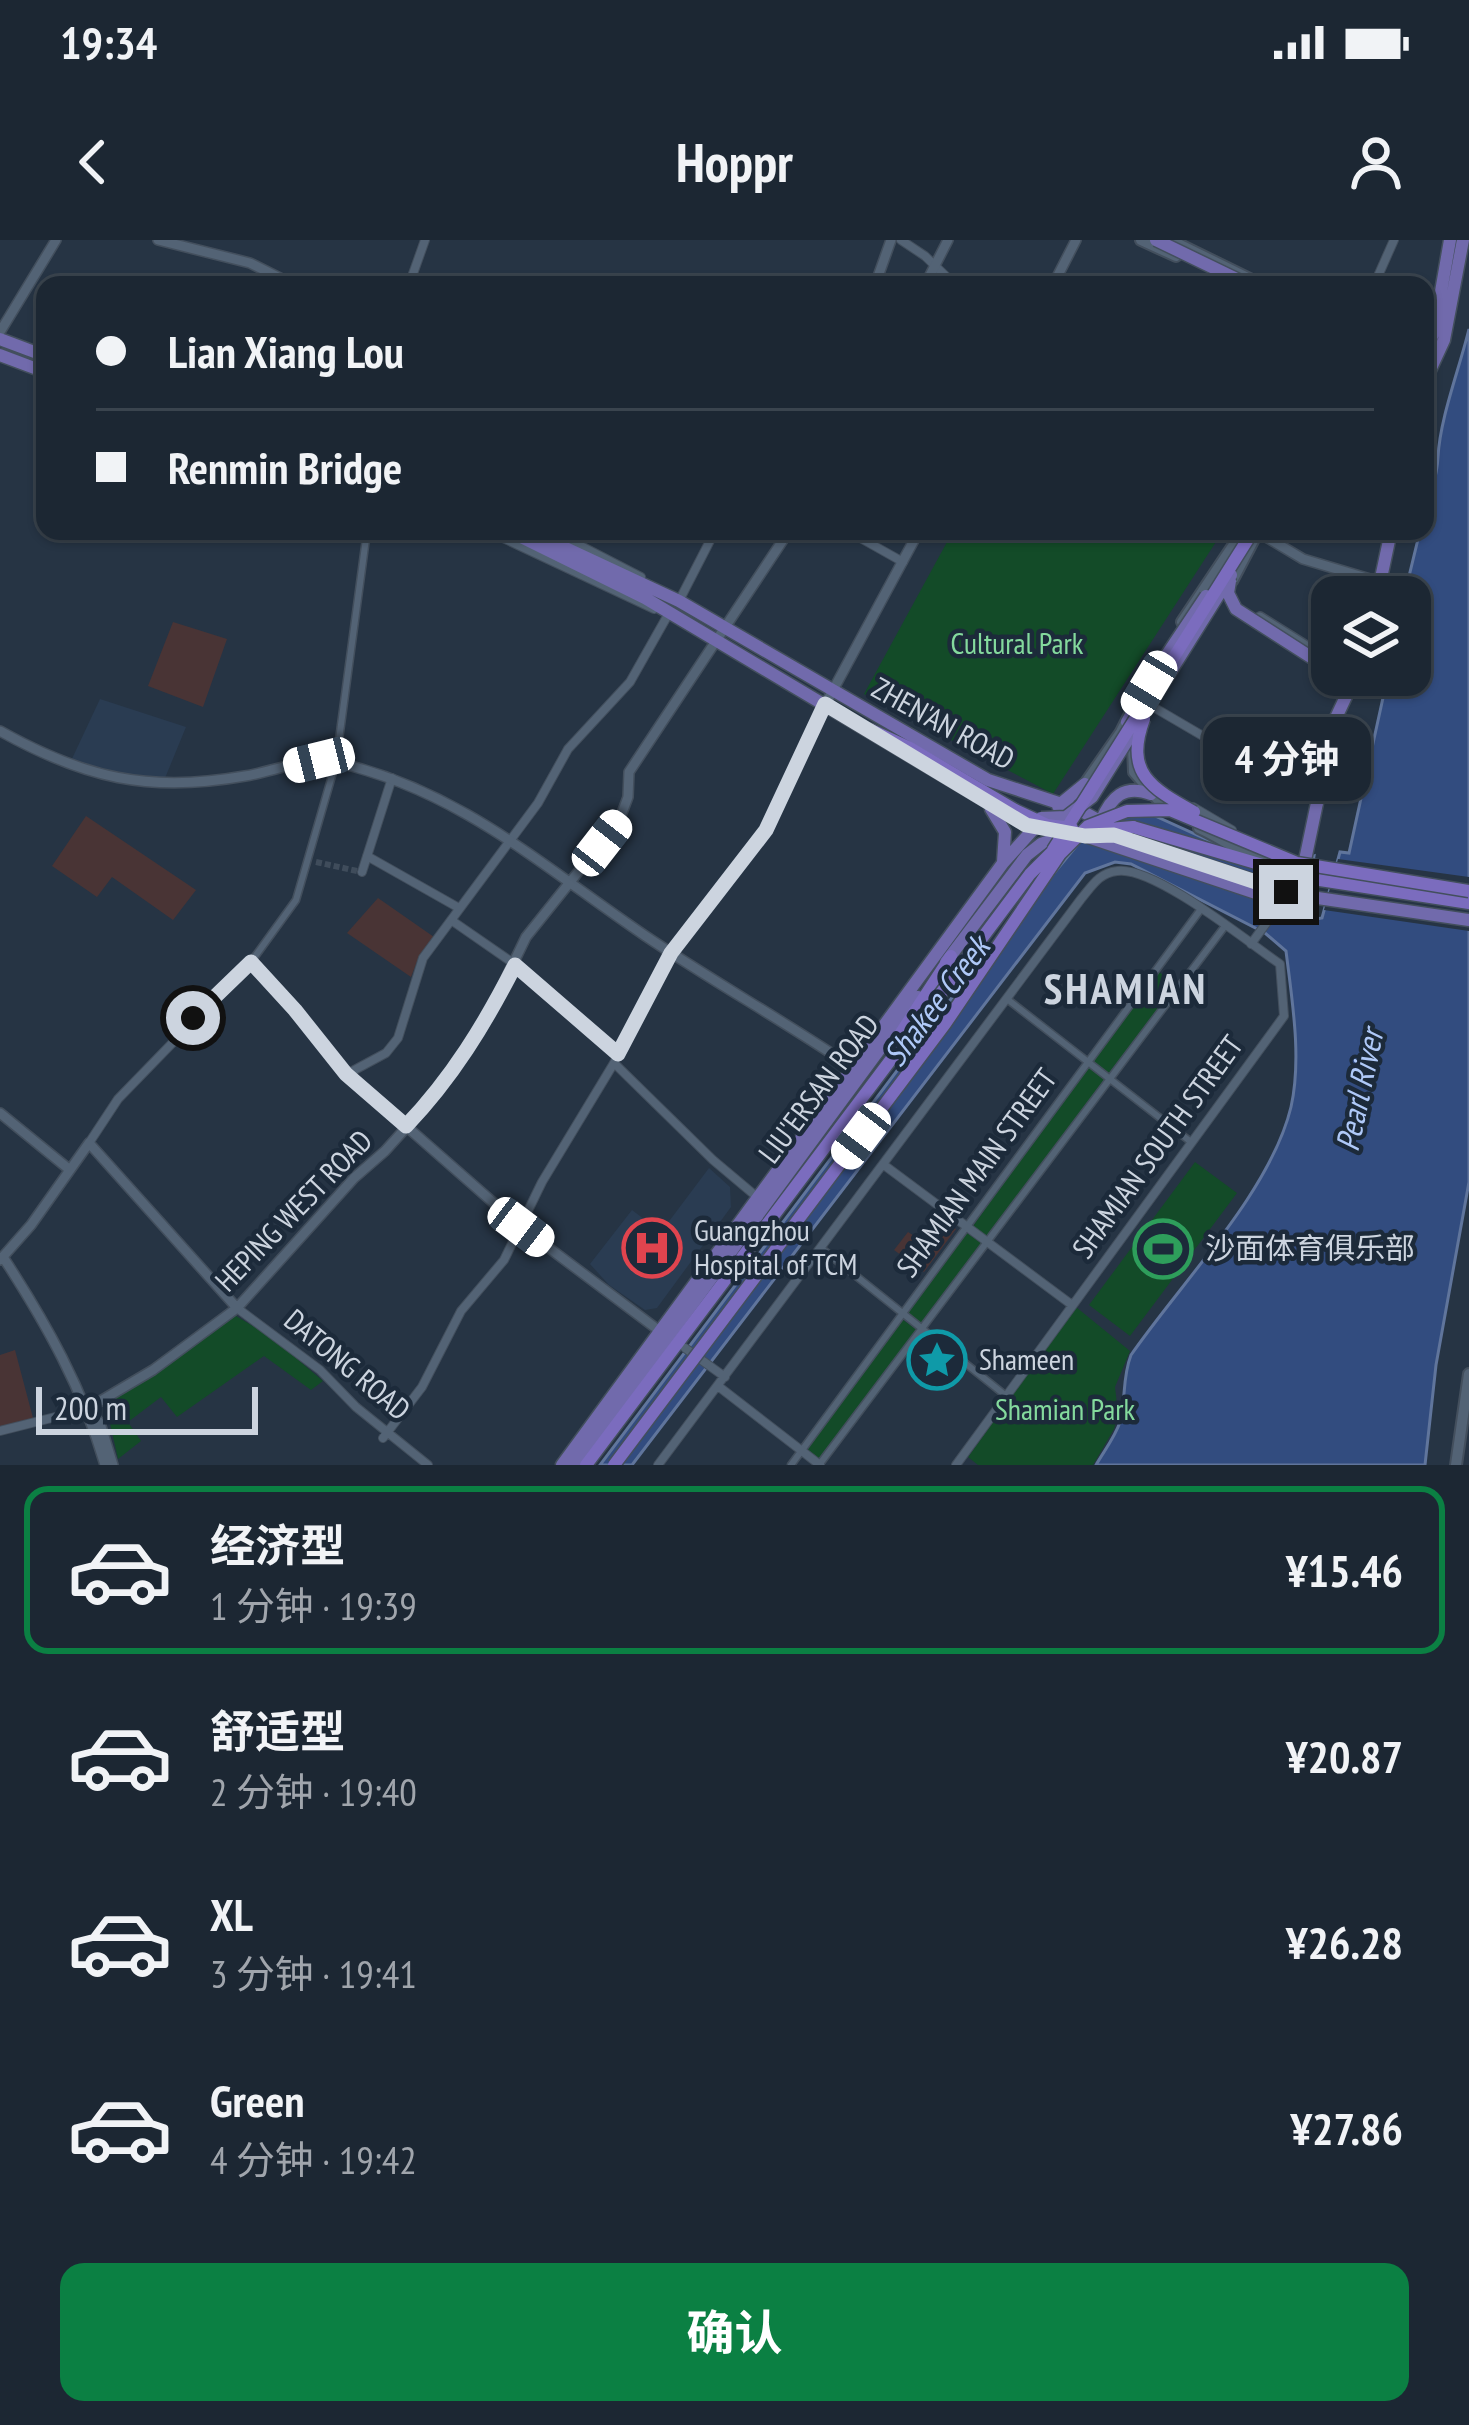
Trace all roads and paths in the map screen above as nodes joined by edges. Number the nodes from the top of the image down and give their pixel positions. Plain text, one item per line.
1 (56, 240) edge
2 (158, 240) edge
3 (425, 240) edge
4 (891, 240) edge
5 (901, 240) edge
6 (948, 240) edge
7 (1076, 240) edge
8 (1141, 240) edge
9 (1156, 240) edge
10 (1170, 240) edge
11 (1394, 240) edge
12 (1450, 240) edge
13 (1463, 240) edge
14 (935, 266) junction
15 (276, 276) edge
16 (412, 276) edge
17 (878, 276) edge
18 (930, 276) edge
19 (946, 276) edge
20 (1058, 276) edge
21 (1217, 276) edge
22 (1230, 276) edge
23 (1244, 276) edge
24 (1378, 276) edge
25 (1434, 332) edge
26 (0, 336) edge
27 (36, 352) edge
28 (0, 355) edge
29 (1434, 361) edge
30 (36, 369) edge
31 (366, 540) edge
32 (507, 540) edge
33 (529, 540) edge
34 (546, 540) edge
35 (570, 540) edge
36 (710, 540) edge
37 (783, 540) edge
38 (864, 540) edge
39 (914, 540) edge
40 (1246, 540) edge
41 (1247, 540) edge
42 (1247, 540) edge
43 (1249, 540) edge
44 (1269, 540) edge
45 (1389, 540) edge
46 (903, 562) junction
47 (1230, 562) junction
48 (1359, 576) edge
49 (1381, 576) edge
50 (1224, 594) junction
51 (1206, 603) junction
52 (674, 607) junction
53 (725, 628) junction
54 (716, 642) junction
55 (1311, 652) edge
56 (1311, 654) edge
57 (832, 691) junction
58 (1338, 696) edge
59 (825, 704) junction
60 (1155, 708) junction
61 (1145, 721) junction
62 (871, 730) junction
63 (0, 731) edge
64 (1120, 732) junction
65 (336, 762) junction
66 (392, 778) junction
67 (1085, 784) junction
68 (1151, 794) junction
69 (1031, 797) junction
70 (987, 803) junction
71 (1319, 804) junction
72 (1063, 808) junction
73 (1016, 810) junction
74 (1133, 827) junction
75 (1034, 828) junction
76 (1096, 833) junction
77 (509, 837) junction
78 (1252, 845) junction
79 (1307, 848) junction
80 (368, 856) junction
81 (1003, 863) junction
82 (360, 872) dead end
83 (1302, 876) junction
84 (571, 883) junction
85 (994, 886) junction
86 (1244, 889) junction
87 (1469, 891) edge
88 (1469, 903) edge
89 (459, 908) junction
90 (1201, 909) junction
91 (1275, 910) junction
92 (1469, 917) edge
93 (451, 920) junction
94 (1226, 926) junction
95 (1252, 943) junction
96 (997, 949) junction
97 (671, 953) junction
98 (951, 956) junction
99 (251, 962) junction
100 (515, 965) junction
101 (1007, 999) junction
102 (616, 1059) junction
103 (1088, 1061) junction
104 (852, 1067) junction
105 (346, 1074) junction
106 (1109, 1078) junction
107 (0, 1113) edge
108 (406, 1126) junction
109 (1191, 1142) junction
110 (88, 1143) junction
111 (821, 1152) junction
112 (884, 1165) junction
113 (70, 1170) junction
114 (757, 1197) junction
115 (521, 1227) junction
116 (967, 1229) junction
117 (986, 1243) junction
118 (821, 1248) junction
119 (2, 1258) edge
120 (1072, 1305) junction
121 (237, 1308) junction
122 (903, 1314) junction
123 (921, 1329) junction
124 (661, 1332) junction
125 (686, 1348) dead end
126 (1469, 1374) edge
127 (725, 1377) junction
128 (718, 1386) junction
129 (1005, 1395) junction
130 (87, 1409) junction
131 (0, 1430) edge
132 (386, 1434) junction
133 (802, 1451) junction
134 (109, 1465) edge
135 (428, 1465) edge
136 (562, 1465) edge
137 (574, 1465) edge
138 (586, 1465) edge
139 (614, 1465) edge
140 (658, 1465) edge
141 (791, 1465) edge
142 (819, 1465) edge
143 (956, 1465) edge
144 (1456, 1465) edge

1 - 26 street
2 - 15 street
3 - 16 street
4 - 17 street
5 - 14 street
6 - 14 street
7 - 20 street
8 - 21 main road
9 - 22 main road, bridge
10 - 23 main road
11 - 24 street
12 - 25 main road
13 - 29 main road
14 - 18 street
14 - 19 street
26 - 27 main road
28 - 30 main road
31 - 65 street
32 - 52 street
33 - 52 main road
34 - 52 main road
35 - 52 street
36 - 52 street
37 - 53 street, HEPING WEST ROAD
38 - 46 street
39 - 46 street
40 - 47 main road, bridge
41 - 64 main road, bridge
42 - 96 highway, bridge
43 - 50 main road
44 - 48 street
45 - 49 main road
46 - 57 street
47 - 51 main road
47 - 56 main road, bridge
47 - 61 main road, bridge
47 - 64 main road
50 - 51 main road
50 - 55 street
50 - 60 main road
51 - 64 main road
52 - 53 main road, ZHEN'AN ROAD
52 - 54 main road, ZHEN'AN ROAD
52 - 77 street
53 - 54 street, HEPING WEST ROAD
53 - 57 main road, ZHEN'AN ROAD
54 - 59 main road, ZHEN'AN ROAD
54 - 84 street, HEPING WEST ROAD
57 - 59 street
57 - 69 main road, ZHEN'AN ROAD
58 - 71 main road
59 - 62 main road, ZHEN'AN ROAD
59 - 97 street
60 - 61 main road
60 - 71 street
61 - 68 main road
61 - 73 main road, bridge
61 - 78 highway, bridge
61 - 79 street
62 - 70 main road, ZHEN'AN ROAD
62 - 73 highway
63 - 65 street
64 - 67 main road
65 - 66 street
65 - 99 street
66 - 77 street
66 - 80 street
67 - 69 main road
67 - 72 main road, LIU'ERSAN ROAD
68 - 76 main road, LIU'ERSAN ROAD
68 - 79 main road
69 - 72 main road, ZHEN'AN ROAD
70 - 75 main road, ZHEN'AN ROAD
70 - 81 main road
71 - 79 main road
72 - 75 main road, LIU'ERSAN ROAD
72 - 76 main road, ZHEN'AN ROAD
72 - 76 main road
73 - 74 highway, bridge
74 - 83 highway
74 - 111 highway, bridge
75 - 76 main road, ZHEN'AN ROAD
75 - 81 main road, LIU'ERSAN ROAD
76 - 85 main road, LIU'ERSAN ROAD
76 - 86 main road
76 - 92 main road, bridge
77 - 84 street
77 - 89 street
78 - 87 highway, bridge
78 - 96 highway, bridge
79 - 83 main road
80 - 82 street
80 - 89 street
81 - 85 main road, LIU'ERSAN ROAD
83 - 86 main road
83 - 88 highway
83 - 91 street
84 - 97 street
84 - 100 street, HEPING WEST ROAD
85 - 98 main road, LIU'ERSAN ROAD
85 - 104 main road, LIU'ERSAN ROAD
86 - 91 street
89 - 93 street
90 - 94 street, SHAMIAN SOUTH STREET
90 - 101 street, SHAMIAN SOUTH STREET
90 - 103 street, SHAMIAN MAIN STREET
91 - 95 street
93 - 100 street
93 - 105 street
94 - 95 street, SHAMIAN SOUTH STREET
94 - 106 street, SHAMIAN MAIN STREET
95 - 109 street, SHAMIAN SOUTH STREET
96 - 139 highway, bridge
97 - 102 street
97 - 104 street
98 - 111 highway
98 - 137 main road, LIU'ERSAN ROAD
99 - 105 street
99 - 110 street
100 - 102 street
100 - 108 street, HEPING WEST ROAD
101 - 103 street
101 - 112 street
102 - 114 street
102 - 115 street
103 - 106 street
103 - 116 street, SHAMIAN MAIN STREET
104 - 114 main road, LIU'ERSAN ROAD
105 - 108 street
106 - 109 street
106 - 117 street, SHAMIAN MAIN STREET
107 - 113 street
108 - 115 street
108 - 121 street, HEPING WEST ROAD
109 - 120 street, SHAMIAN SOUTH STREET
110 - 113 street
110 - 121 street, DATONG ROAD
111 - 138 highway
112 - 116 street
112 - 118 street
113 - 119 street
114 - 124 main road, LIU'ERSAN ROAD
115 - 124 street
115 - 132 street
116 - 117 street
116 - 122 street, SHAMIAN MAIN STREET
117 - 120 street
117 - 123 street, SHAMIAN MAIN STREET
118 - 122 street
118 - 127 street
119 - 130 street
120 - 129 street, SHAMIAN SOUTH STREET
121 - 130 street, HEPING WEST ROAD
121 - 132 street, DATONG ROAD
122 - 123 street
122 - 133 street, SHAMIAN MAIN STREET
123 - 129 street
123 - 142 street, SHAMIAN MAIN STREET
124 - 136 main road, LIU'ERSAN ROAD
125 - 127 street
126 - 144 main road
127 - 128 street
128 - 133 street
128 - 140 street
129 - 143 street, SHAMIAN SOUTH STREET
130 - 131 street
130 - 134 street
132 - 135 street, DATONG ROAD
133 - 141 street, SHAMIAN MAIN STREET
133 - 142 street

